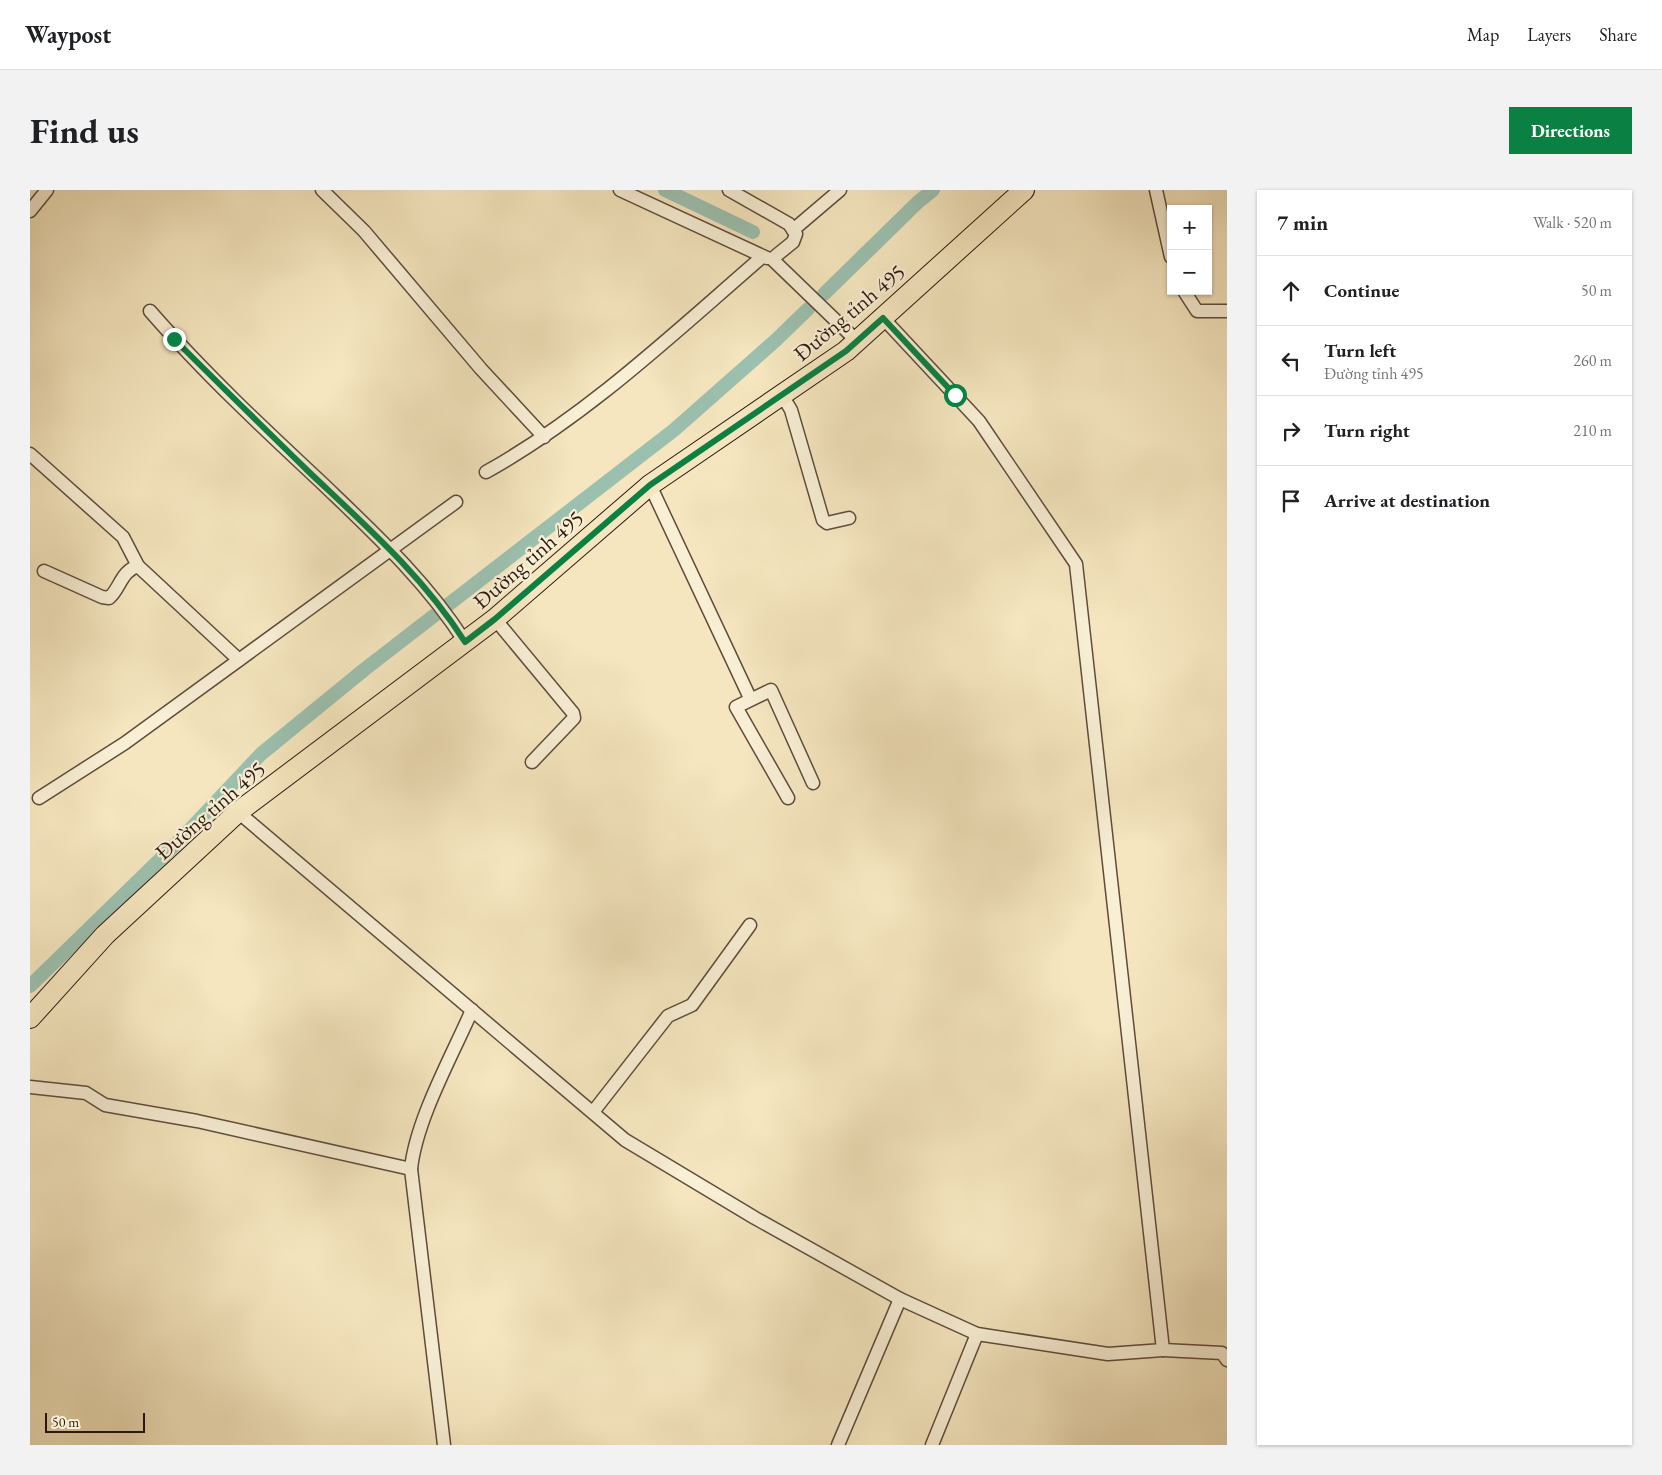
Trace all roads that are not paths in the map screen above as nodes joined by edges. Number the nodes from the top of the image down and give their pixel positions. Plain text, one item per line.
1 (47, 190) edge
2 (322, 190) edge
3 (620, 190) edge
4 (729, 190) edge
5 (840, 190) edge
6 (1024, 190) edge
7 (1156, 190) edge
8 (30, 211) edge
9 (794, 230) junction
10 (1170, 250) edge
11 (767, 258) junction
12 (1187, 295) edge
13 (1227, 311) edge
14 (150, 312) dead end
15 (883, 318) junction
16 (857, 341) junction
17 (782, 395) junction
18 (544, 437) junction
19 (30, 454) edge
20 (486, 472) dead end
21 (650, 485) junction
22 (456, 502) dead end
23 (849, 518) dead end
24 (392, 550) junction
25 (138, 566) junction
26 (44, 571) dead end
27 (495, 619) junction
28 (465, 642) junction
29 (239, 660) junction
30 (750, 698) junction
31 (532, 762) dead end
32 (813, 783) dead end
33 (39, 798) dead end
34 (788, 798) dead end
35 (238, 812) junction
36 (750, 925) dead end
37 (472, 1010) junction
38 (30, 1018) edge
39 (30, 1087) edge
40 (593, 1112) junction
41 (411, 1169) junction
42 (900, 1299) junction
43 (977, 1334) junction
44 (1163, 1350) junction
45 (1227, 1360) edge
46 (444, 1445) edge
47 (838, 1445) edge
48 (932, 1445) edge

1 - 8 street
2 - 18 street
3 - 11 street
4 - 9 street
5 - 9 street
6 - 15 main road, Đường tỉnh 495
7 - 10 street
9 - 11 street
11 - 16 street
11 - 18 street
12 - 13 street
14 - 24 street
15 - 16 main road, Đường tỉnh 495
15 - 44 street
16 - 17 main road, Đường tỉnh 495
17 - 21 main road, Đường tỉnh 495
17 - 23 street
18 - 20 street
19 - 25 street
21 - 27 main road, Đường tỉnh 495
21 - 30 street
22 - 24 street
24 - 28 street
24 - 29 street
25 - 26 street
25 - 29 street
27 - 28 main road, Đường tỉnh 495
27 - 31 street
28 - 35 main road, Đường tỉnh 495
29 - 33 street
30 - 32 street
30 - 34 street
35 - 37 street
35 - 38 main road, Đường tỉnh 495
36 - 40 street
37 - 40 street
37 - 41 street
39 - 41 street
40 - 42 street
41 - 46 street
42 - 43 street
42 - 47 street
43 - 44 street
43 - 48 street
44 - 45 street

